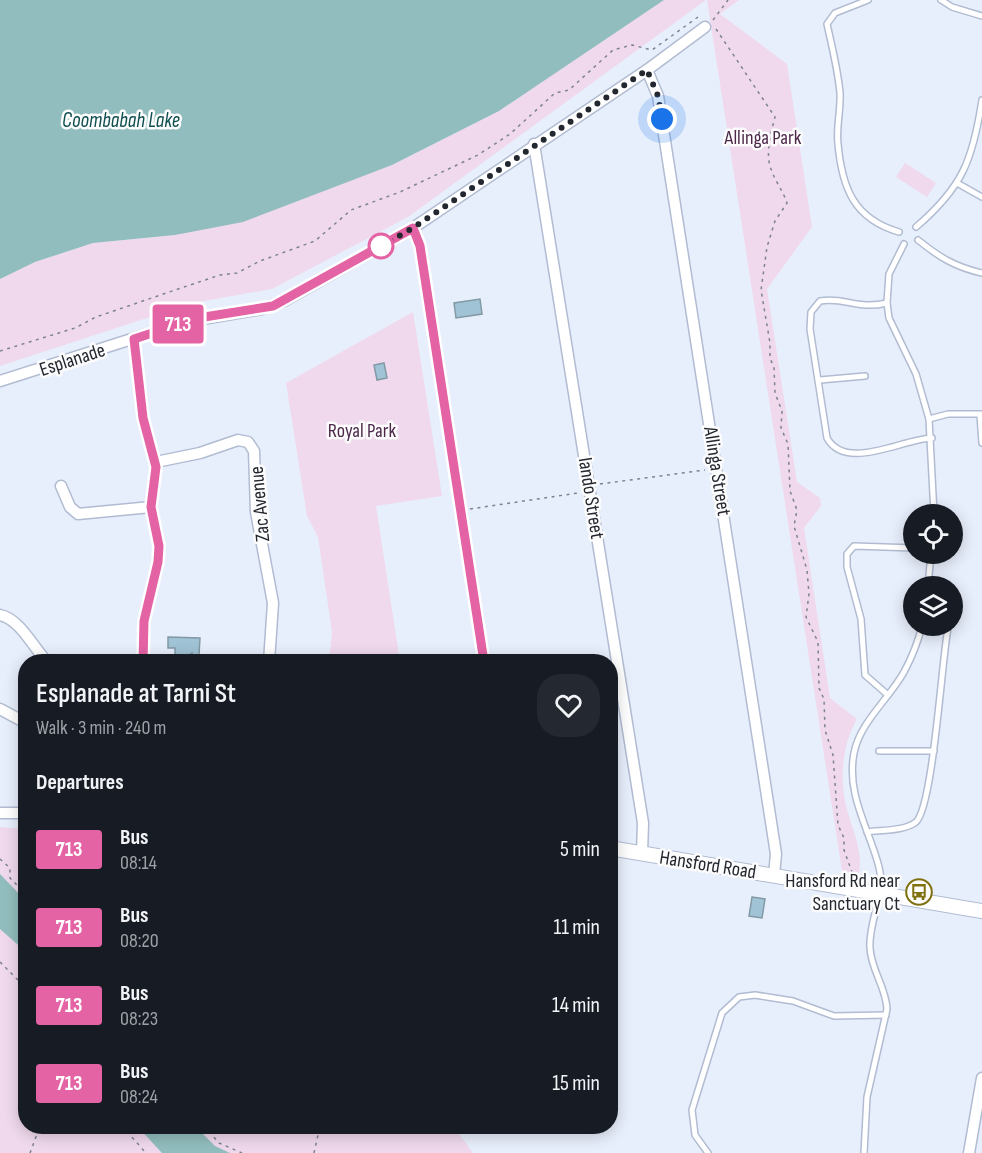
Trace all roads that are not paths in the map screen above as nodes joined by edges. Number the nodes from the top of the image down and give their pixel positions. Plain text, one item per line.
1 (868, 0) edge
2 (940, 0) edge
3 (982, 16) edge
4 (708, 25) road end
5 (647, 70) junction
6 (982, 99) edge
7 (980, 124) edge
8 (534, 144) junction
9 (957, 183) junction
10 (982, 197) edge
11 (915, 227) dead end
12 (413, 228) junction
13 (899, 232) dead end
14 (918, 240) dead end
15 (904, 244) dead end
16 (982, 273) edge
17 (887, 303) junction
18 (134, 339) junction
19 (865, 376) dead end
20 (820, 380) junction
21 (0, 381) edge
22 (981, 415) edge
23 (929, 418) junction
24 (932, 438) junction
25 (982, 443) edge
26 (156, 462) junction
27 (61, 486) dead end
28 (934, 504) edge
29 (151, 507) junction
30 (903, 548) edge
31 (0, 615) edge
32 (920, 636) edge
33 (947, 636) edge
34 (41, 654) edge
35 (143, 654) edge
36 (270, 654) edge
37 (483, 654) edge
38 (617, 654) edge
39 (618, 662) edge
40 (888, 695) junction
41 (0, 709) edge
42 (18, 717) edge
43 (879, 751) dead end
44 (934, 752) junction
45 (0, 813) edge
46 (18, 813) edge
47 (867, 832) junction
48 (618, 849) edge
49 (642, 853) junction
50 (774, 875) junction
51 (880, 886) junction
52 (982, 910) edge
53 (886, 1015) junction
54 (982, 1078) edge
55 (708, 1153) edge
56 (864, 1153) edge
57 (969, 1153) edge

1 - 13 lane
2 - 3 lane
4 - 5 street, Esplanade
5 - 8 street, Esplanade
5 - 50 street, Allinga Street
6 - 7 lane
7 - 9 lane
8 - 12 street, Esplanade
8 - 38 street, Iando Street
9 - 10 lane
9 - 11 lane
12 - 18 street, Esplanade
12 - 37 street
14 - 16 lane
15 - 17 lane
17 - 20 lane
17 - 23 lane
18 - 21 street, Esplanade
18 - 26 street
19 - 20 lane
20 - 24 lane
22 - 23 lane
22 - 25 lane
23 - 24 lane
24 - 28 lane
26 - 29 street
26 - 36 street, Zac Avenue
27 - 29 street
29 - 35 street
30 - 40 lane
31 - 34 street
32 - 40 lane
33 - 44 lane
39 - 49 street, Iando Street
40 - 47 lane
41 - 42 street
43 - 44 lane
44 - 47 lane
45 - 46 street
47 - 51 lane
48 - 49 street, Hansford Road
49 - 50 street, Hansford Road
50 - 51 street, Hansford Road
51 - 52 street, Hansford Road
51 - 53 lane
53 - 55 lane
53 - 56 lane
54 - 57 street

